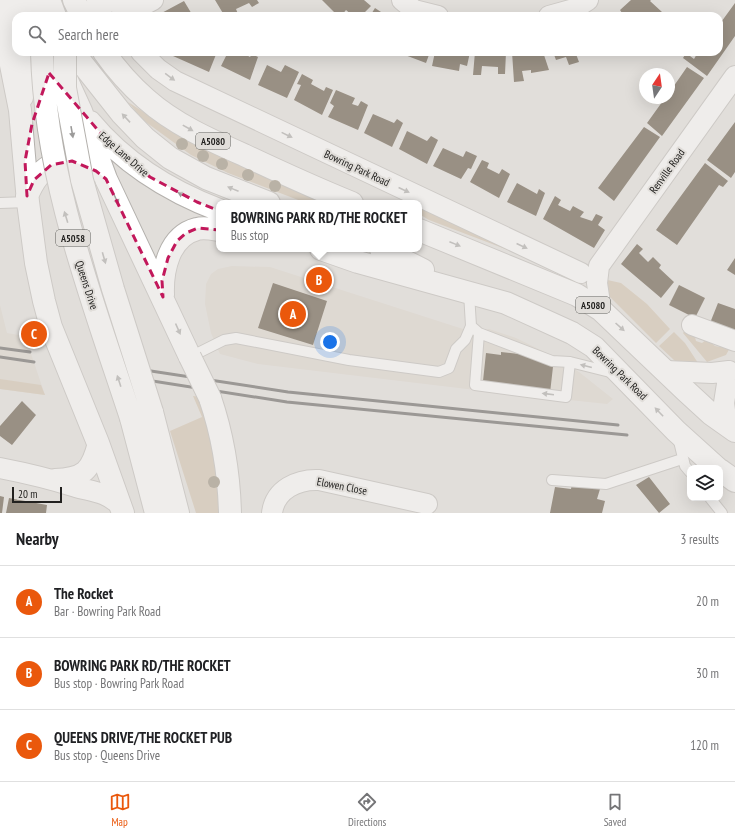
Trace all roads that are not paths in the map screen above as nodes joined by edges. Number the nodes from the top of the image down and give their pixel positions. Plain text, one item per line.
1 (12, 0) edge
2 (98, 0) edge
3 (108, 0) edge
4 (153, 0) edge
5 (402, 0) edge
6 (588, 0) edge
7 (36, 8) edge
8 (0, 10) edge
9 (46, 12) edge
10 (101, 12) edge
11 (135, 12) edge
12 (422, 12) edge
13 (563, 12) edge
14 (27, 56) edge
15 (61, 56) edge
16 (95, 56) edge
17 (145, 56) edge
18 (114, 62) edge
19 (5, 69) edge
20 (735, 76) edge
21 (20, 110) junction
22 (81, 111) junction
23 (25, 161) junction
24 (106, 179) junction
25 (28, 199) junction
26 (261, 200) edge
27 (345, 200) edge
28 (0, 202) edge
29 (216, 209) edge
30 (216, 230) edge
31 (422, 231) edge
32 (330, 252) edge
33 (387, 252) edge
34 (590, 269) junction
35 (555, 285) junction
36 (469, 293) junction
37 (163, 298) junction
38 (601, 310) junction
39 (692, 325) dead end
40 (475, 330) junction
41 (735, 341) edge
42 (190, 357) junction
43 (570, 362) junction
44 (732, 368) edge
45 (666, 371) junction
46 (624, 376) junction
47 (731, 428) edge
48 (676, 431) junction
49 (98, 443) junction
50 (682, 459) junction
51 (714, 465) edge
52 (687, 467) edge
53 (0, 468) edge
54 (723, 472) edge
55 (53, 479) junction
56 (552, 480) dead end
57 (735, 481) edge
58 (712, 501) edge
59 (427, 504) dead end
60 (122, 510) edge
61 (156, 513) edge
62 (178, 513) edge
63 (230, 513) edge
64 (272, 513) edge
65 (722, 513) edge

1 - 7 highway
2 - 10 highway
3 - 11 street
4 - 11 street
5 - 12 street
6 - 13 street
7 - 9 highway
8 - 19 highway
14 - 21 highway
15 - 22 highway, Edge Lane Drive
15 - 22 highway
15 - 23 highway
26 -> 15 highway
61 -> 15 highway, Queens Drive / A5058, bridge
15 -> 62 highway, A5058, bridge
16 - 18 highway
17 -> 34 street, Bowring Park Road
18 -> 27 highway, A5080
19 - 21 highway
20 - 34 street, Renville Road
21 - 23 highway
22 - 24 highway
29 -> 22 highway, Edge Lane Drive
23 - 25 highway
24 - 25 highway
24 -> 37 highway
25 - 28 lane
25 - 49 highway
30 - 37 highway
31 -> 35 highway, A5080
32 - 36 highway, Bowring Park Road
33 - 36 highway
34 - 35 street, Renville Road
34 - 38 street, Renville Road
35 - 38 highway, A5080
36 - 40 lane
36 - 46 highway, Bowring Park Road
37 -> 42 highway
38 -> 45 highway, A5080
39 - 41 street
40 - 42 lane
40 - 43 lane
43 -> 40 lane
42 - 63 highway, bridge
46 -> 43 lane
44 - 45 street
44 - 47 street
45 - 47 highway, A5080
48 -> 46 highway, Bowring Park Road
48 - 50 lane
48 - 51 highway, Bowring Park Road
49 - 55 street
49 - 60 highway
50 - 52 lane
50 - 56 lane
53 - 55 street
54 - 57 highway
55 - 60 street
58 - 65 lane
59 - 64 street, Elowen Close

